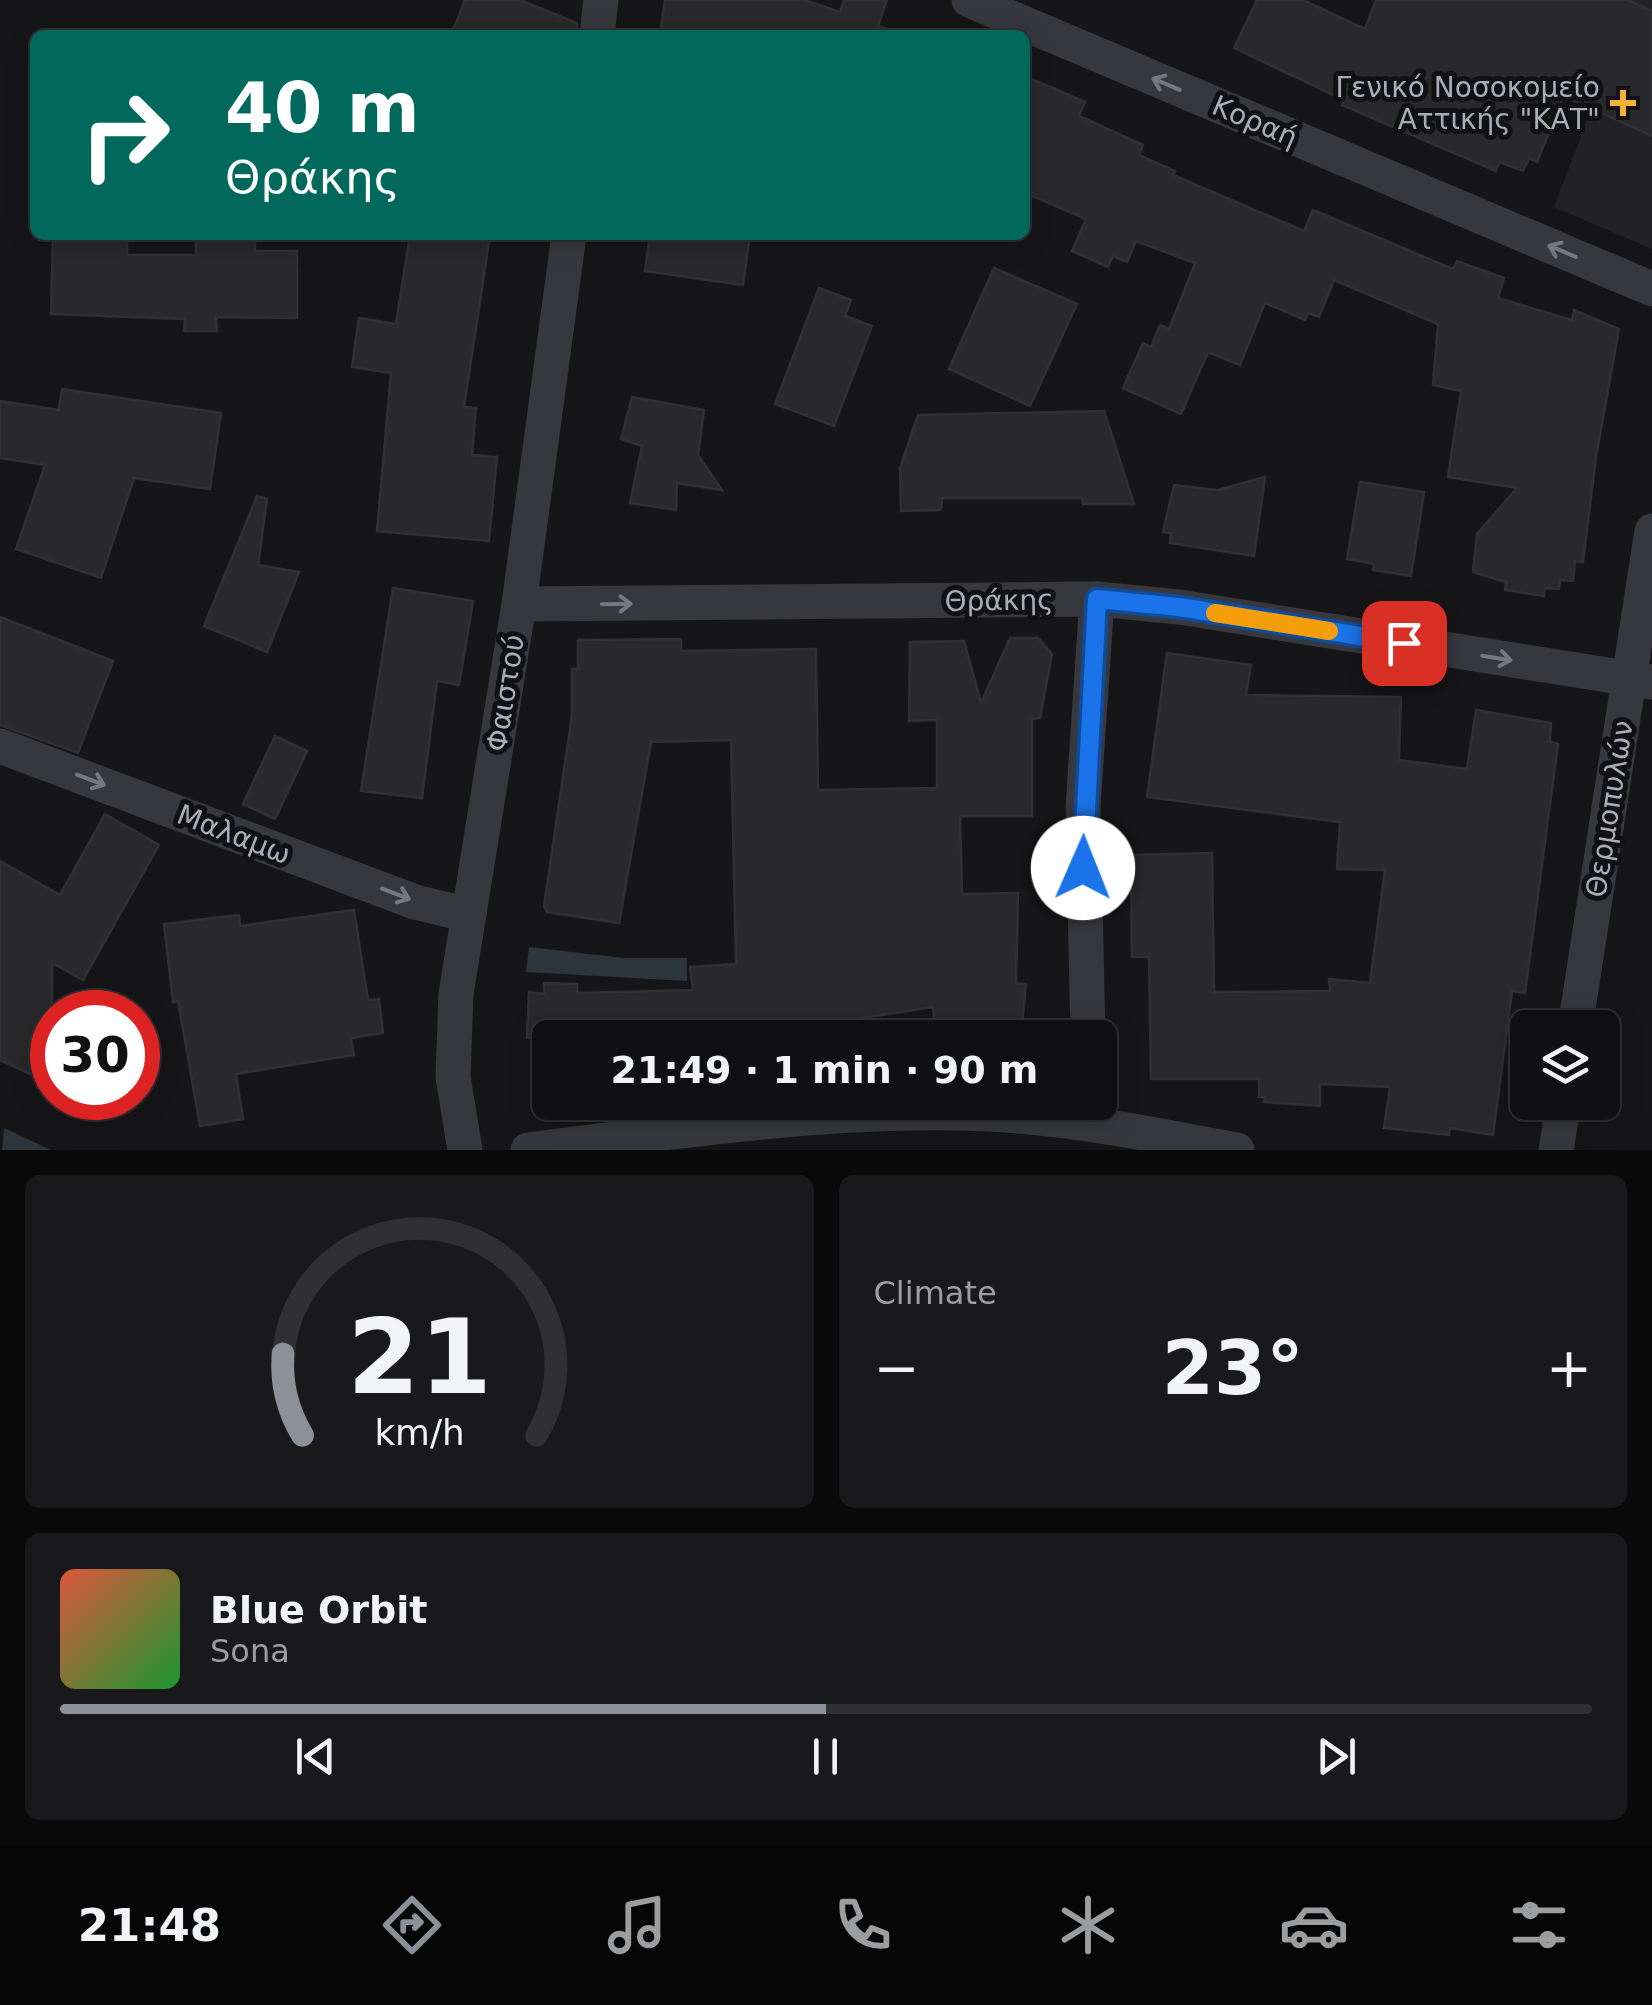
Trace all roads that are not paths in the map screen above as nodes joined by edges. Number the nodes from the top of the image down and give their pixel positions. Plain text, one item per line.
1 (601, 0) edge
2 (969, 0) edge
3 (597, 30) edge
4 (569, 240) edge
5 (1652, 290) edge
6 (1652, 531) edge
7 (1097, 599) junction
8 (520, 604) junction
9 (1641, 681) edge
10 (0, 746) edge
11 (469, 915) junction
12 (1578, 1010) edge
13 (1088, 1020) edge
14 (831, 1120) edge
15 (1117, 1120) edge
16 (1561, 1120) edge
17 (465, 1150) edge
18 (528, 1150) edge
19 (1237, 1150) edge
20 (1556, 1150) edge

1 - 3 street
5 -> 2 street, Κοραή
4 - 8 street, Φαιστού
6 - 9 street, Θερμοπυλών
8 -> 7 street, Θράκης
7 -> 9 street, Θράκης
7 - 13 street
8 - 11 street, Φαιστού
9 - 12 street, Θερμοπυλών
10 -> 11 street, Μαλαμω
11 - 17 street, Φαιστού
14 - 18 street
15 - 19 street
16 - 20 street

